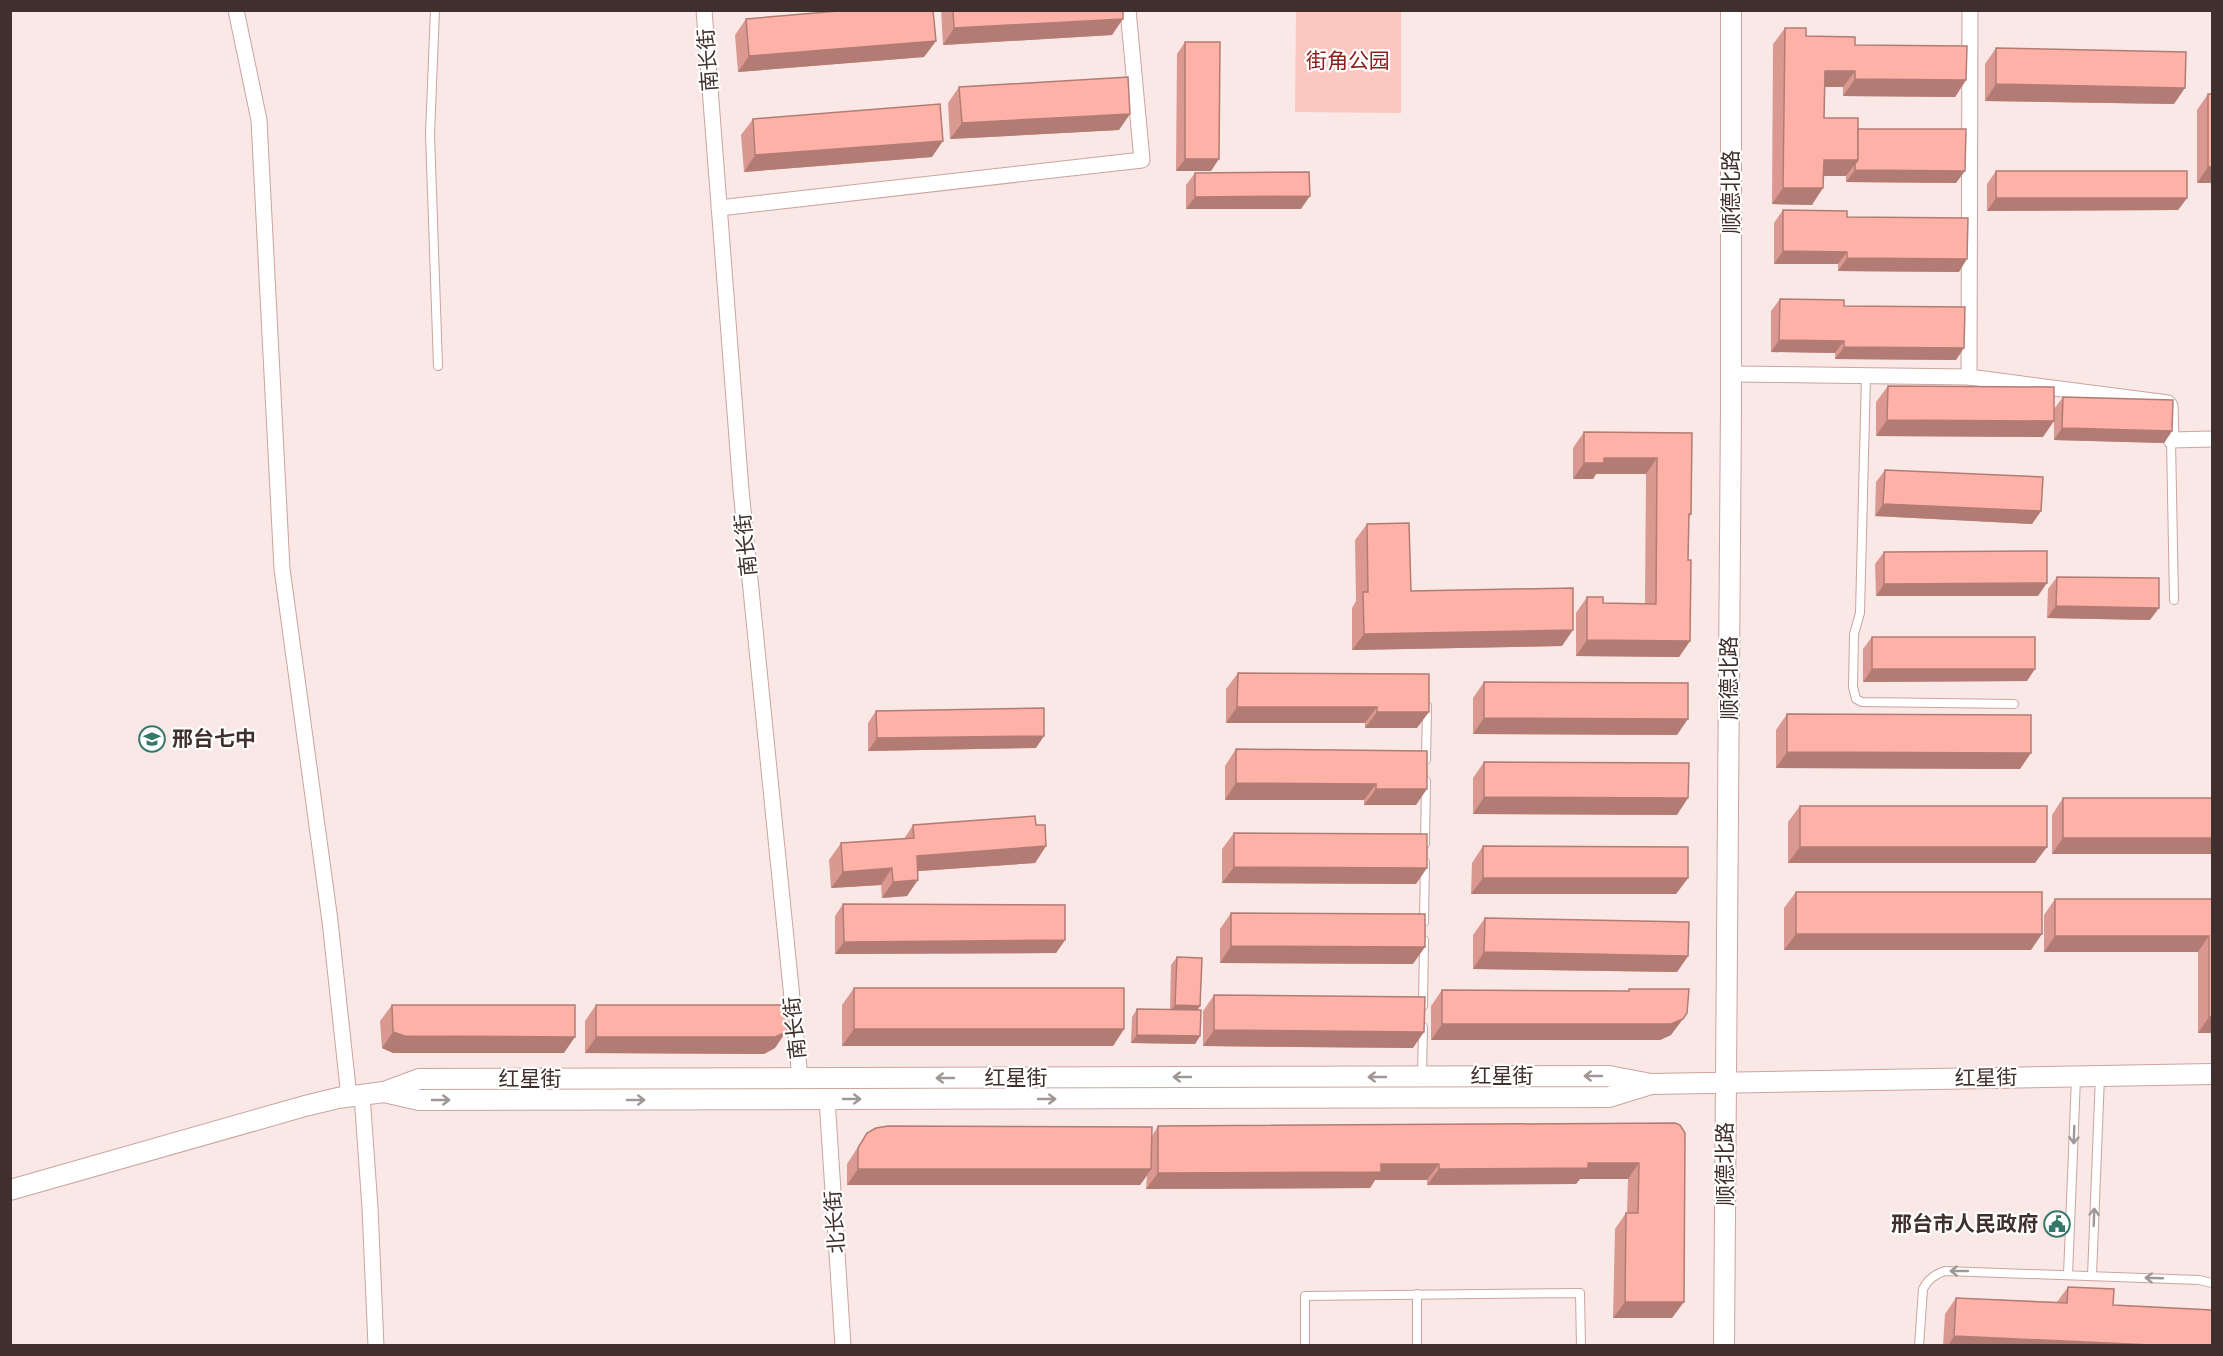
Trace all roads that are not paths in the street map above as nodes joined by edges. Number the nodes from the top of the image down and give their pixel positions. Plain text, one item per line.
1 (236, 10) edge
2 (435, 10) edge
3 (704, 10) edge
4 (1128, 10) edge
5 (1731, 10) edge
6 (1970, 10) edge
7 (719, 208) junction
8 (438, 366) dead end
9 (1731, 374) junction
10 (1866, 376) junction
11 (1969, 377) junction
12 (2212, 439) edge
13 (2171, 440) junction
14 (2174, 600) dead end
15 (1427, 700) edge
16 (2014, 704) dead end
17 (2212, 1074) edge
18 (1422, 1076) junction
19 (2076, 1076) junction
20 (2100, 1076) junction
21 (800, 1078) junction
22 (1726, 1083) junction
23 (1651, 1084) junction
24 (384, 1092) junction
25 (355, 1096) junction
26 (827, 1099) junction
27 (10, 1190) edge
28 (2068, 1275) junction
29 (2092, 1276) junction
30 (2212, 1283) edge
31 (1417, 1294) junction
32 (376, 1346) edge
33 (843, 1346) edge
34 (1305, 1346) edge
35 (1417, 1346) edge
36 (1581, 1346) edge
37 (1724, 1346) edge
38 (1919, 1346) edge

1 - 25 street
2 - 8 lane
3 - 7 street, 南长街
4 - 7 street
5 - 9 street, 顺德北路
6 - 11 street
7 - 21 street, 南长街
9 - 10 street
9 - 22 street, 顺德北路
10 - 11 street
10 - 16 lane
11 - 13 street
12 - 13 street
13 - 14 lane
15 - 18 lane
17 - 20 street, 红星街
18 -> 21 street, 红星街
23 -> 18 street, 红星街
19 - 20 street, 红星街
19 - 22 street, 红星街
19 -> 28 lane
29 -> 20 lane
21 - 24 street, 红星街
22 - 23 street, 红星街
22 - 37 street, 顺德北路
26 -> 23 street, 红星街
24 - 25 street, 红星街
24 -> 26 street, 红星街
25 - 27 street, 红星街
25 - 32 street
26 - 33 street, 北长街
28 - 29 lane
28 -> 38 lane
30 -> 29 lane
31 - 34 lane
31 - 35 lane
31 - 36 lane

